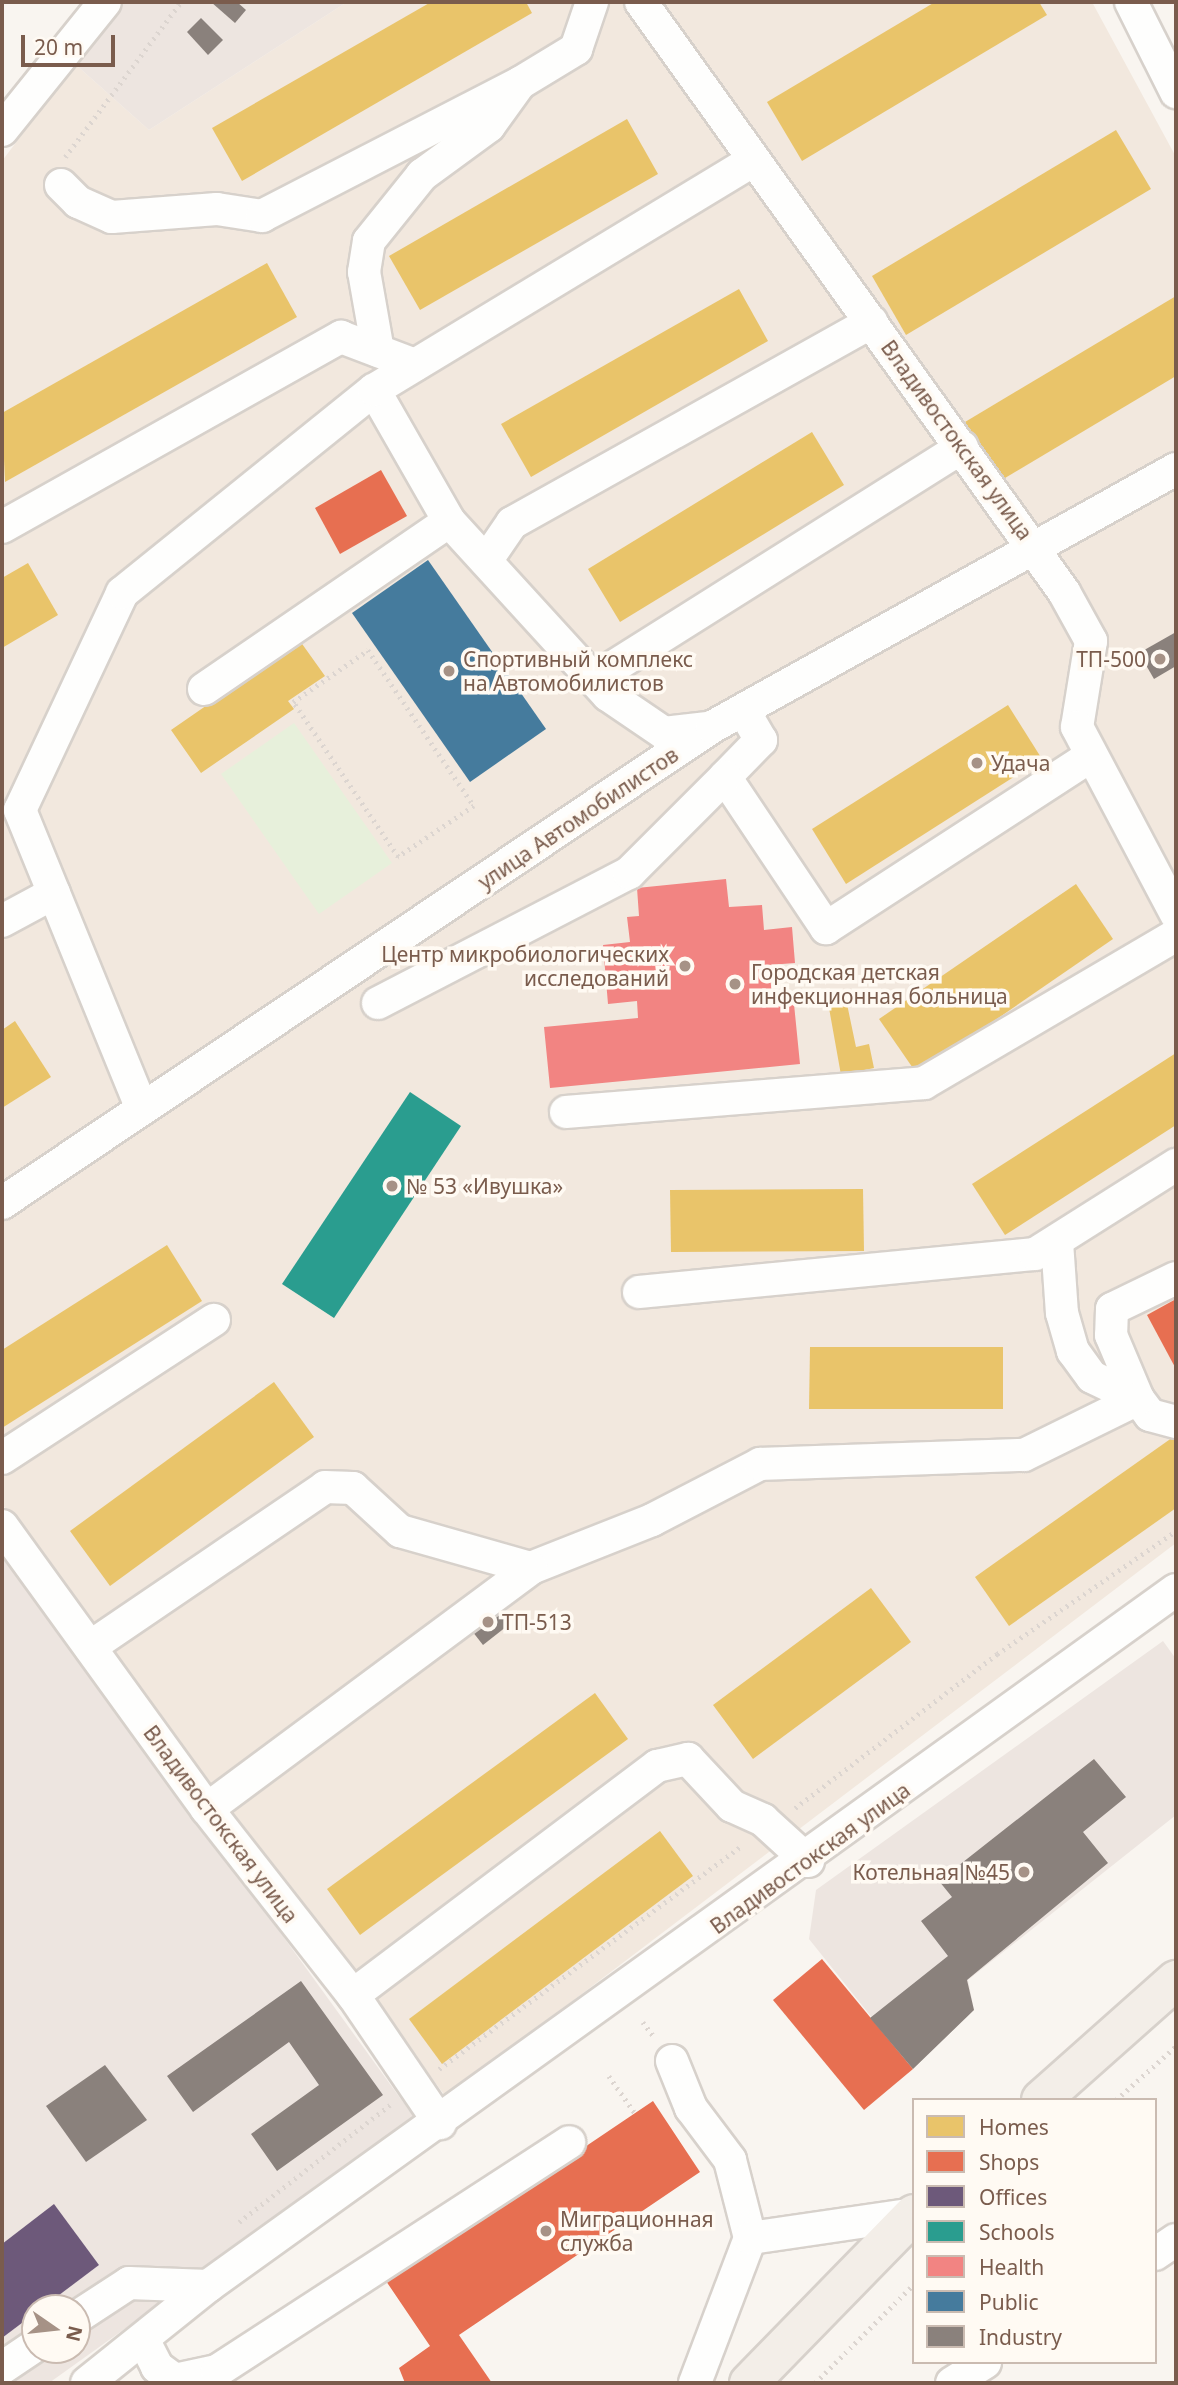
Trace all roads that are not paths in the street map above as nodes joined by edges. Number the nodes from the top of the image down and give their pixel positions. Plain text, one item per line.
1 (105, 2) edge
2 (592, 2) edge
3 (640, 2) edge
4 (1131, 2) edge
5 (520, 83) junction
6 (1176, 92) edge
7 (2, 130) edge
8 (754, 160) junction
9 (61, 185) road end
10 (872, 323) junction
11 (377, 351) junction
12 (415, 365) junction
13 (374, 390) junction
14 (962, 447) junction
15 (1176, 469) edge
16 (449, 521) junction
17 (2, 527) edge
18 (1035, 549) junction
19 (485, 561) junction
20 (594, 679) junction
21 (204, 689) dead end
22 (744, 711) junction
23 (712, 727) junction
24 (1091, 756) junction
25 (725, 777) junction
26 (54, 893) junction
27 (1176, 914) edge
28 (2, 921) edge
29 (1176, 935) edge
30 (378, 1003) dead end
31 (142, 1109) junction
32 (566, 1112) dead end
33 (1176, 1165) edge
34 (2, 1203) edge
35 (1058, 1242) junction
36 (1176, 1278) edge
37 (639, 1292) dead end
38 (214, 1320) dead end
39 (1138, 1399) junction
40 (1176, 1422) edge
41 (2, 1458) edge
42 (2, 1526) edge
43 (531, 1568) junction
44 (1176, 1590) edge
45 (90, 1647) junction
46 (207, 1809) junction
47 (808, 1861) junction
48 (1176, 1980) edge
49 (353, 1995) junction
50 (672, 2061) dead end
51 (1043, 2098) edge
52 (440, 2123) junction
53 (569, 2142) dead end
54 (912, 2214) edge
55 (912, 2216) edge
56 (750, 2238) junction
57 (1176, 2241) edge
58 (1157, 2253) edge
59 (208, 2286) junction
60 (91, 2308) edge
61 (144, 2341) junction
62 (21, 2355) edge
63 (982, 2364) edge
64 (2, 2368) edge
65 (87, 2383) edge
66 (695, 2383) edge
67 (748, 2383) edge
68 (951, 2383) edge

1 - 7 street
2 - 5 street
3 - 8 street, Владивостокская улица
4 - 6 street
5 - 9 street
5 - 11 street
8 - 10 street, Владивостокская улица
8 - 12 street
10 - 14 street, Владивостокская улица
10 - 19 street
11 - 12 street
11 - 17 street
12 - 13 street
13 - 16 street
13 - 26 street
14 - 18 street, Владивостокская улица
14 - 20 street
15 - 18 street, улица Автомобилистов
16 - 19 street
16 - 21 street
18 - 22 street, улица Автомобилистов
18 - 24 street, Владивостокская улица
19 - 20 street
20 - 23 street
22 - 23 street, улица Автомобилистов
22 - 25 street
23 - 31 street, улица Автомобилистов
24 - 25 street
24 - 27 street, Владивостокская улица
25 - 30 street
26 - 28 street
26 - 31 street
29 - 32 street
31 - 34 street, улица Автомобилистов
33 - 35 street
35 - 37 street
35 - 39 street
36 - 39 street
38 - 41 street
39 - 40 street
39 - 43 street
42 - 45 street, Владивостокская улица
43 - 45 street
43 - 46 street
44 - 47 street, Владивостокская улица
45 - 46 street, Владивостокская улица
46 - 49 street, Владивостокская улица
47 - 49 street
47 - 52 street, Владивостокская улица
48 - 51 main road
49 - 52 street, Владивостокская улица
50 - 56 street
52 - 59 street, Владивостокская улица
53 - 61 street
54 - 56 street
55 - 67 main road
56 - 66 street
57 - 58 street
59 - 60 street
59 - 61 street, Владивостокская улица
61 - 65 street, Владивостокская улица
62 - 64 street
63 - 68 street

